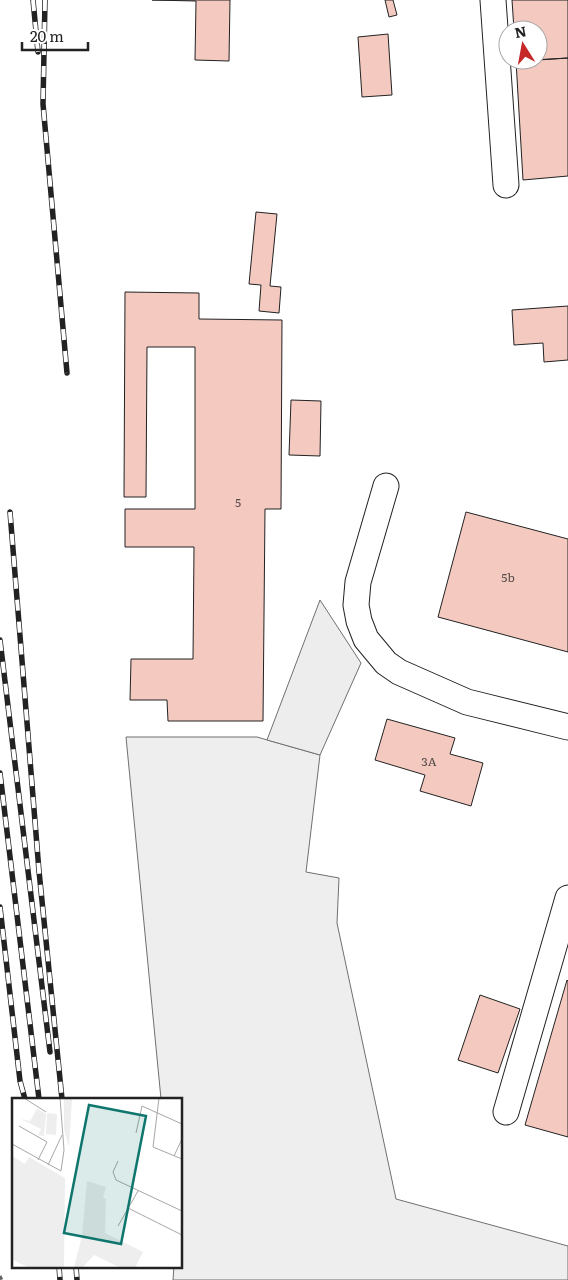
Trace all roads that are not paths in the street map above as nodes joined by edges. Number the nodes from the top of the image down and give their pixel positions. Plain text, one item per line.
1 (493, 0) edge
2 (506, 185) dead end
3 (386, 486) dead end
4 (568, 728) edge
5 (566, 911) edge
6 (506, 1112) dead end

1 - 2 lane
3 - 4 lane
5 - 6 lane

